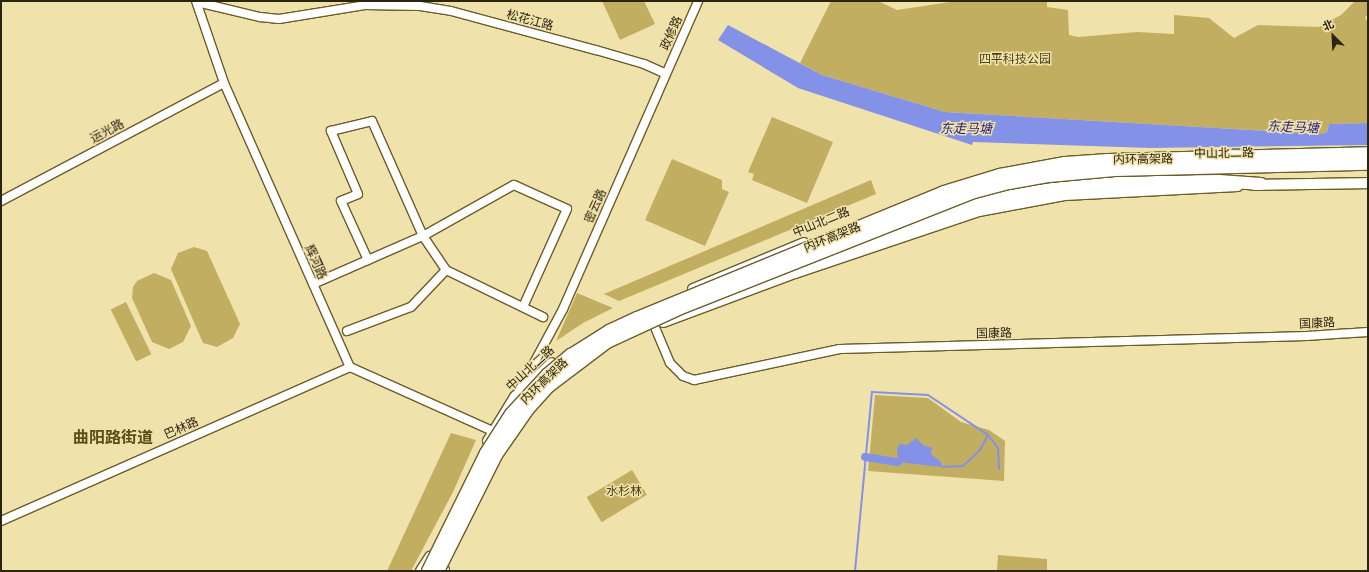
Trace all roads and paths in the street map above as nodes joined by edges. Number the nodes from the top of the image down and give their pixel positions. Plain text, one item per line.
1 (698, 1) edge
2 (196, 2) edge
3 (666, 74) junction
4 (224, 83) junction
5 (1368, 153) edge
6 (1368, 164) edge
7 (1368, 183) edge
8 (1261, 184) junction
9 (1, 201) edge
10 (423, 236) junction
11 (368, 260) junction
12 (446, 270) junction
13 (313, 284) junction
14 (715, 295) junction
15 (523, 307) junction
16 (543, 317) dead end
17 (654, 325) junction
18 (347, 331) dead end
19 (1368, 332) edge
20 (544, 348) junction
21 (553, 362) junction
22 (350, 367) junction
23 (515, 397) junction
24 (494, 430) junction
25 (510, 441) junction
26 (1, 521) edge
27 (421, 571) edge
28 (428, 571) edge
29 (443, 571) edge

1 - 3 street, 政修路
2 - 3 street, 松花江路
2 - 4 street, 辉河路
3 - 20 street, 密云路
4 - 9 street, 运光路
4 - 13 street, 辉河路
5 - 28 highway, 内环高架路, bridge
6 - 14 highway, 内环高架路, bridge
6 - 21 main road, 中山北二路
7 - 8 main road
8 - 14 highway, bridge
8 - 17 main road
10 - 11 street
10 - 11 street
10 - 12 street
10 - 15 street
11 - 13 street
12 - 15 street
12 - 18 street
13 - 22 street, 辉河路
14 - 29 highway, 内环高架路, bridge
15 - 16 street
17 - 19 street, 国康路
17 - 25 main road
20 - 21 street
20 - 23 street, 密云路
21 - 23 main road, 中山北二路
22 - 24 street
22 - 26 street, 巴林路
23 - 24 main road, 中山北二路
24 - 25 street
24 - 27 main road, 中山北二路
25 - 29 main road

